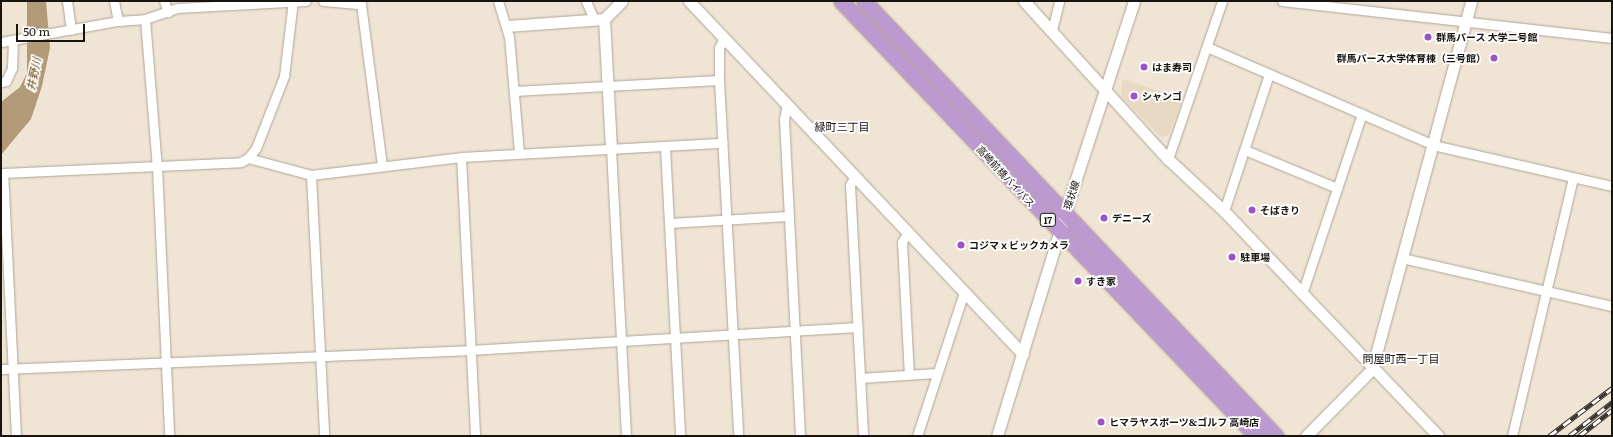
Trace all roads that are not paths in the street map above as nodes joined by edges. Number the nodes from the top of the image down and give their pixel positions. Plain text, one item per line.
1 (67, 1) edge
2 (114, 1) edge
3 (164, 1) edge
4 (293, 1) edge
5 (306, 1) edge
6 (323, 1) edge
7 (498, 1) edge
8 (586, 1) edge
9 (622, 1) edge
10 (689, 1) edge
11 (841, 1) edge
12 (864, 1) edge
13 (1024, 1) edge
14 (1059, 1) edge
15 (1134, 1) edge
16 (1222, 1) edge
17 (1282, 1) edge
18 (1471, 1) edge
19 (364, 2) edge
20 (168, 12) junction
21 (145, 19) junction
22 (599, 19) junction
23 (118, 21) junction
24 (1466, 22) junction
25 (507, 26) junction
26 (1052, 30) junction
27 (66, 31) junction
28 (724, 38) junction
29 (1612, 38) edge
30 (17, 40) junction
31 (1, 42) edge
32 (1207, 47) junction
33 (1269, 74) junction
34 (719, 80) junction
35 (1, 82) edge
36 (608, 86) junction
37 (514, 91) junction
38 (1106, 92) junction
39 (787, 104) junction
40 (1362, 114) junction
41 (723, 143) junction
42 (1433, 145) junction
43 (665, 147) junction
44 (611, 149) junction
45 (1245, 150) junction
46 (519, 153) junction
47 (461, 157) junction
48 (248, 158) junction
49 (1168, 159) junction
50 (382, 165) junction
51 (157, 167) junction
52 (311, 175) junction
53 (855, 176) junction
54 (1574, 178) junction
55 (1612, 186) edge
56 (1337, 188) junction
57 (1066, 211) junction
58 (1224, 211) junction
59 (788, 216) junction
60 (727, 220) junction
61 (669, 223) junction
62 (908, 232) junction
63 (1060, 232) junction
64 (1402, 258) junction
65 (1546, 289) junction
66 (964, 292) junction
67 (1302, 294) junction
68 (1612, 306) edge
69 (857, 327) junction
70 (794, 330) junction
71 (733, 334) junction
72 (675, 337) junction
73 (622, 340) junction
74 (470, 350) junction
75 (320, 354) junction
76 (1023, 354) junction
77 (166, 362) junction
78 (1, 369) edge
79 (13, 369) junction
80 (1372, 369) junction
81 (936, 373) junction
82 (909, 374) junction
83 (860, 378) junction
84 (16, 436) edge
85 (169, 436) edge
86 (324, 436) edge
87 (474, 436) edge
88 (626, 436) edge
89 (680, 436) edge
90 (738, 436) edge
91 (800, 436) edge
92 (863, 436) edge
93 (917, 436) edge
94 (997, 436) edge
95 (1256, 436) edge
96 (1276, 436) edge
97 (1306, 436) edge
98 (1438, 436) edge
99 (1512, 436) edge

1 - 27 street
2 - 23 street
3 - 20 street
4 - 5 street
4 - 20 street
4 - 48 street
6 - 19 street
7 - 25 street
8 - 22 street
9 - 22 street
10 - 28 street
11 - 63 highway, 高崎前橋バイパス / 17
12 - 57 highway, 高崎前橋バイパス / 17
13 - 26 street
14 - 26 street
15 - 38 street, 環状線
16 - 32 street
17 - 24 street
18 - 24 street
19 - 50 street
20 - 21 street
21 - 23 street
21 - 51 street
22 - 25 street
22 - 36 street
23 - 27 street
24 - 29 street
24 - 42 street
25 - 37 street
26 - 38 street
27 - 30 street
28 - 34 street
28 - 39 street
30 - 31 street
30 - 35 street
32 - 33 street
32 - 49 street
33 - 40 street
33 - 45 street
34 - 36 street
34 - 41 street
36 - 37 street
36 - 44 street
37 - 46 street
38 - 49 street
38 - 57 street, 環状線
39 - 53 street
39 - 59 street
40 - 42 street
40 - 56 street
41 - 43 street
41 - 60 street
42 - 54 street
42 - 64 street
43 - 44 street
43 - 61 street
44 - 46 street
44 - 73 street
45 - 56 street
45 - 58 street
46 - 47 street
47 - 50 street
47 - 74 street
48 - 51 street
48 - 52 street
49 - 58 street
50 - 52 street
51 - 77 street
51 - 79 street
52 - 75 street
53 - 62 street
53 - 69 street
54 - 55 street
54 - 65 street
56 - 67 street
57 - 63 street, 環状線
57 - 96 highway, 高崎前橋バイパス / 17
58 - 67 street
59 - 60 street
59 - 70 street
60 - 61 street
60 - 71 street
61 - 72 street
62 - 66 street
62 - 82 street
63 - 76 street, 環状線
63 - 95 highway, 高崎前橋バイパス / 17
64 - 65 street
64 - 80 street
65 - 68 street
65 - 99 street
66 - 76 street
66 - 81 street
67 - 80 street
69 - 70 street
69 - 83 street
70 - 71 street
70 - 91 street
71 - 72 street
71 - 90 street
72 - 73 street
72 - 89 street
73 - 74 street
73 - 88 street
74 - 75 street
74 - 87 street
75 - 77 street
75 - 86 street
76 - 94 street, 環状線
77 - 79 street
77 - 85 street
78 - 79 street
79 - 84 street
80 - 97 street
80 - 98 street
81 - 82 street
81 - 93 street
82 - 83 street
83 - 92 street

